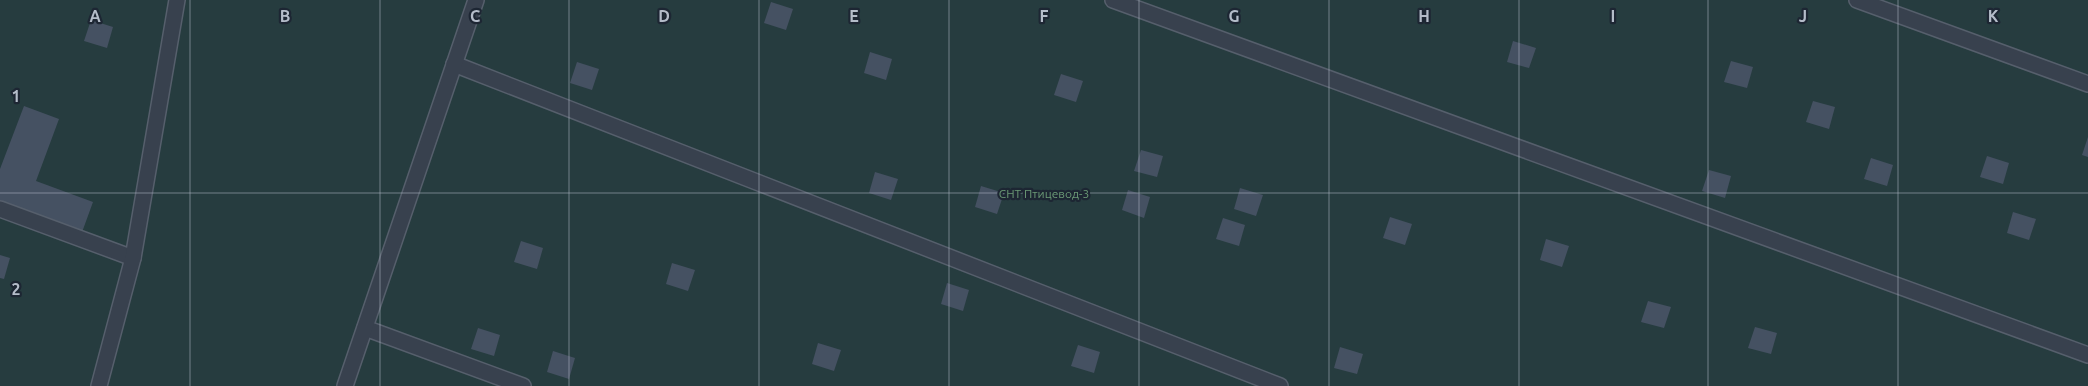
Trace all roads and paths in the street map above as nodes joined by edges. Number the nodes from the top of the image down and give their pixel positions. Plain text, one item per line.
1 (177, 0) edge
2 (476, 0) edge
3 (1113, 0) edge
4 (1856, 0) edge
5 (454, 64) junction
6 (2088, 84) edge
7 (0, 209) edge
8 (133, 258) junction
9 (365, 328) junction
10 (2088, 355) edge
11 (99, 386) edge
12 (345, 386) edge
13 (523, 386) edge
14 (1280, 386) edge

1 - 8 lane
2 - 5 lane
3 - 10 lane
4 - 6 lane
5 - 9 lane
5 - 14 lane
7 - 8 lane
8 - 11 lane
9 - 12 lane
9 - 13 lane

